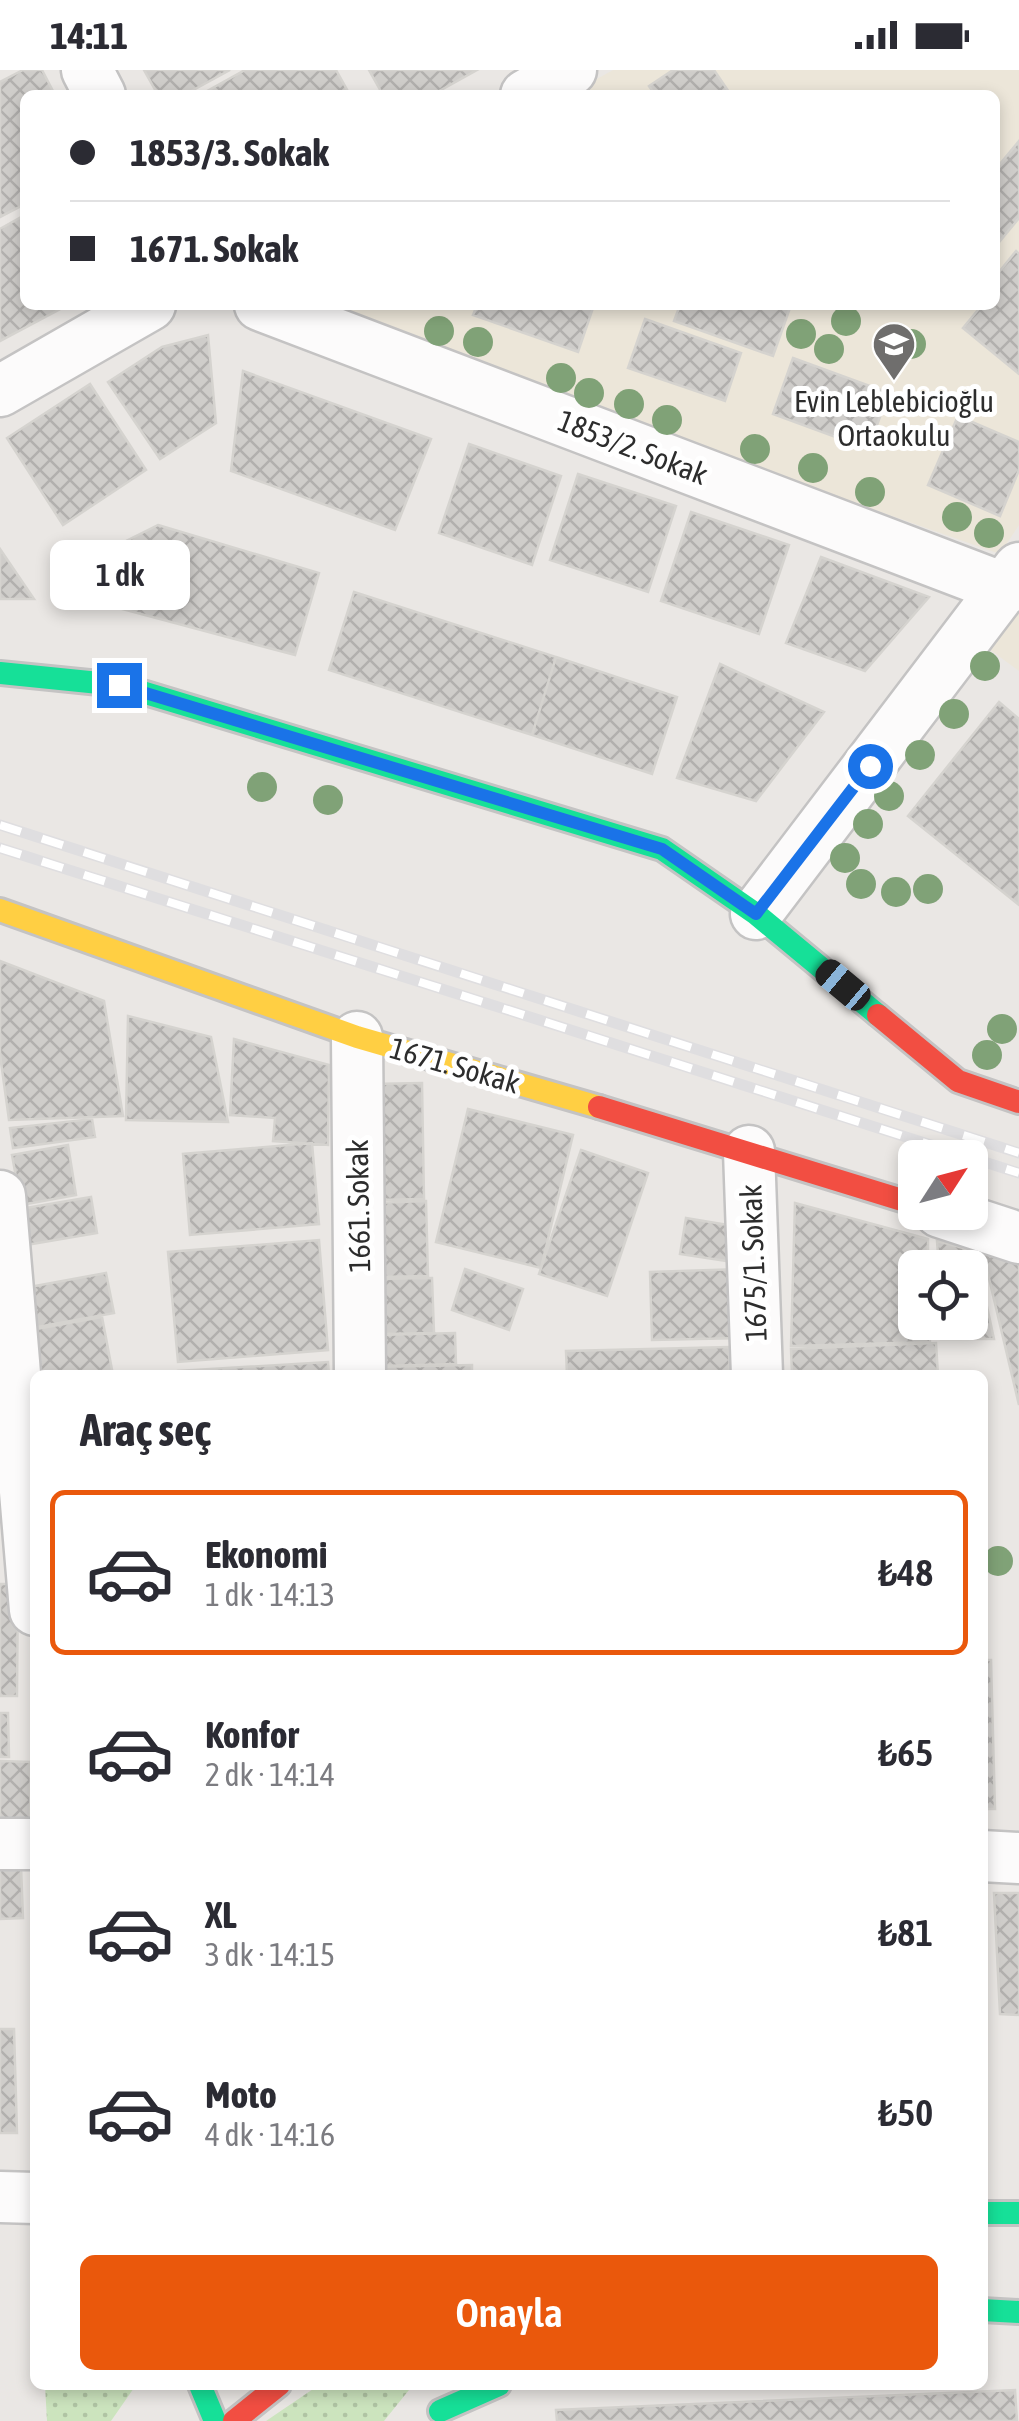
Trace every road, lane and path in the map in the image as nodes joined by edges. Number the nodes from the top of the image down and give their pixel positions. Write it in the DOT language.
graph roads {
  1 [pos="571,70"];
  2 [pos="535,90"];
  3 [pos="141,310"];
  4 [pos="274,310"];
  5 [pos="0,391"];
  6 [pos="1013,578"];
  7 [pos="0,672"];
  8 [pos="0,910"];
  9 [pos="756,914"];
  10 [pos="356,1037"];
  11 [pos="1019,1102"];
  12 [pos="750,1151"];
  13 [pos="0,1196"];
  14 [pos="898,1199"];
  15 [pos="988,1228"];
  16 [pos="1019,1238"];
  17 [pos="8,1361"];
  18 [pos="360,1370"];
  19 [pos="757,1370"];
  20 [pos="30,1564"];
  21 [pos="0,1844"];
  22 [pos="30,1844"];
  23 [pos="988,1856"];
  24 [pos="1019,1858"];
  25 [pos="0,2198"];
  26 [pos="30,2198"];
  27 [pos="988,2213"];
  28 [pos="1019,2213"];
  29 [pos="988,2310"];
  30 [pos="1019,2312"];
  31 [pos="202,2390"];
  32 [pos="272,2390"];
  33 [pos="445,2390"];
  34 [pos="489,2390"];
  35 [pos="436,2416"];
  36 [pos="215,2421"];
  37 [pos="234,2421"];
  1 -- 2 [label="street"];
  3 -- 5 [label="street"];
  4 -- 6 [label="street, 1853/2. Sokak"];
  6 -- 9 [label="street"];
  7 -- 9 [label="street"];
  8 -- 10 [label="street, 1671. Sokak"];
  9 -- 11 [label="street"];
  10 -- 12 [label="street, 1671. Sokak"];
  10 -- 18 [label="street, 1661. Sokak"];
  12 -- 14 [label="street, 1671. Sokak"];
  12 -- 19 [label="street, 1675/1. Sokak"];
  13 -- 17 [label="street"];
  15 -- 16 [label="street"];
  17 -- 20 [label="street"];
  21 -- 22 [label="street"];
  23 -- 24 [label="street"];
  25 -- 26 [label="street"];
  27 -- 28 [label="street"];
  29 -- 30 [label="street"];
  31 -- 36 [label="street"];
  32 -- 37 [label="street"];
  33 -- 35 [label="street"];
  34 -- 35 [label="street"];
}
